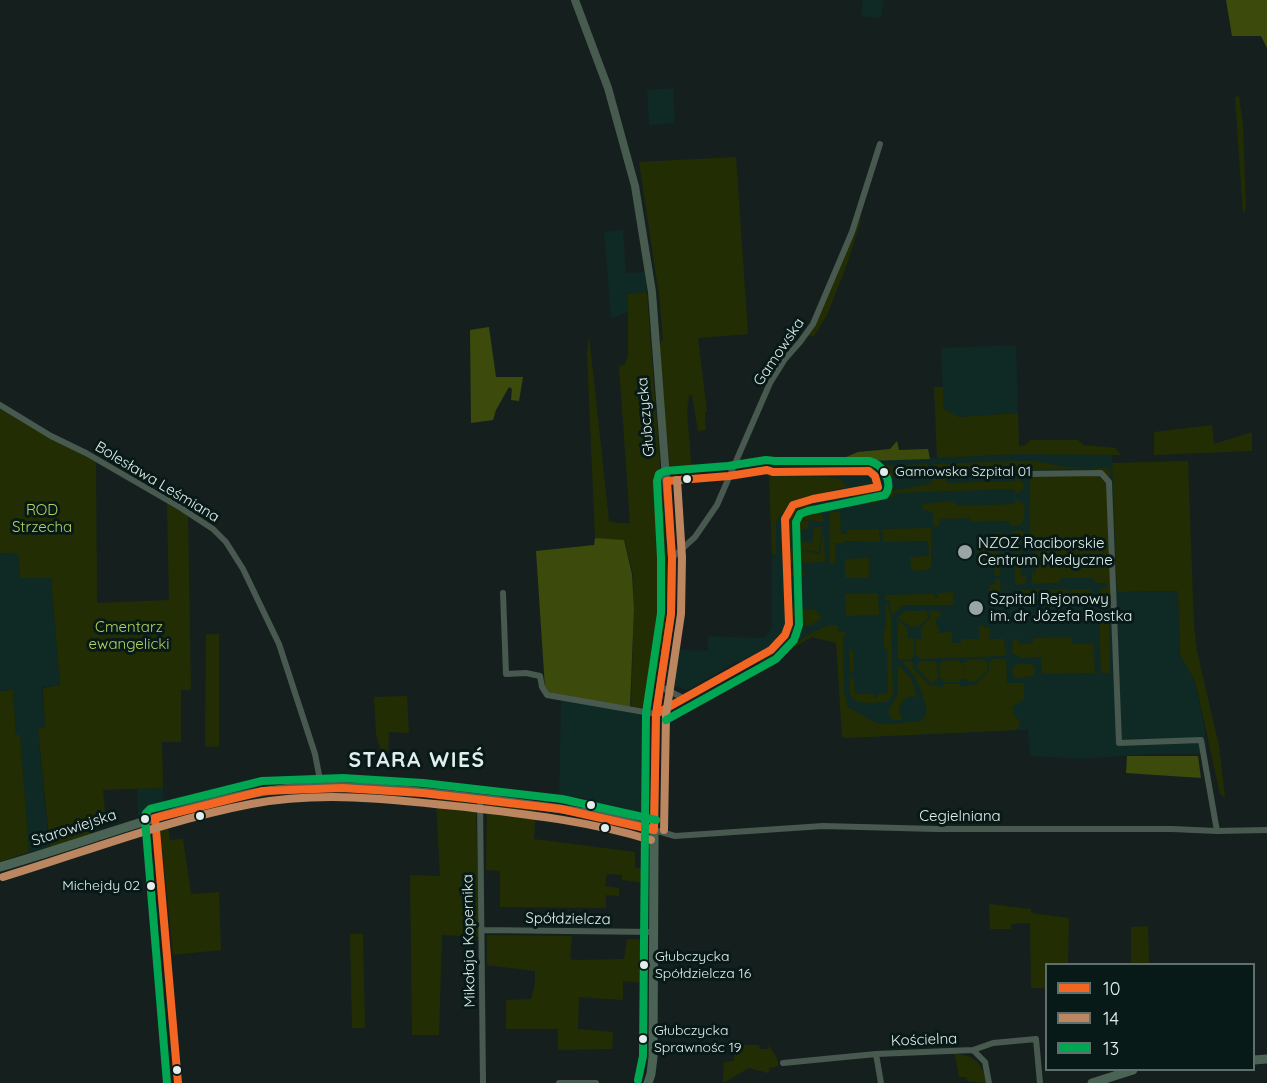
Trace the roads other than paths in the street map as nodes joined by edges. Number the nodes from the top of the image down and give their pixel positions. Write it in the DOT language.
graph roads {
  1 [pos="575,0"];
  2 [pos="880,144"];
  3 [pos="0,405"];
  4 [pos="1024,474"];
  5 [pos="672,558"];
  6 [pos="502,593"];
  7 [pos="659,686"];
  8 [pos="656,714"];
  9 [pos="321,785"];
  10 [pos="480,799"];
  11 [pos="155,818"];
  12 [pos="654,830"];
  13 [pos="1267,830"];
  14 [pos="1217,831"];
  15 [pos="0,867"];
  16 [pos="482,930"];
  17 [pos="654,932"];
  18 [pos="973,1050"];
  19 [pos="876,1054"];
  20 [pos="653,1057"];
  21 [pos="783,1063"];
  22 [pos="1130,1071"];
  23 [pos="178,1083"];
  24 [pos="483,1083"];
  25 [pos="558,1083"];
  26 [pos="596,1083"];
  27 [pos="648,1083"];
  28 [pos="658,1083"];
  29 [pos="881,1083"];
  30 [pos="989,1083"];
  31 [pos="1040,1083"];
  32 [pos="1092,1083"];
  1 -- 5 [label="main road, Głubczycka"];
  2 -- 5 [label="street, Gamowska"];
  3 -- 9 [label="street, Bolesława Leśmiana"];
  4 -- 14 [label="street"];
  5 -- 7 [label="main road, Głubczycka"];
  6 -- 8 [label="street"];
  7 -- 8 [label="main road, Głubczycka"];
  7 -- 8 [label="street"];
  8 -- 12 [label="main road, Głubczycka"];
  10 -- 11 [label="main road, Starowiejska"];
  10 -- 12 [label="main road, Starowiejska"];
  10 -- 16 [label="street, Mikołaja Kopernika"];
  11 -- 15 [label="main road, Starowiejska"];
  11 -- 23 [label="street"];
  12 -- 14 [label="street, Cegielniana"];
  12 -- 17 [label="main road, Głubczycka"];
  13 -- 14 [label="street, Cegielniana"];
  16 -- 17 [label="street, Spółdzielcza"];
  16 -- 24 [label="street, Mikołaja Kopernika"];
  17 -- 20 [label="main road, Głubczycka"];
  18 -- 19 [label="street, Kościelna"];
  18 -- 30 [label="street, Kościelna"];
  18 -- 31 [label="street, Kościelna"];
  19 -- 21 [label="street, Kościelna"];
  19 -- 29 [label="street, Kościelna"];
  20 -- 27 [label="main road, Głubczycka"];
  20 -- 28 [label="main road, Głubczycka"];
  22 -- 32 [label="main road"];
  25 -- 26 [label="street"];
}
